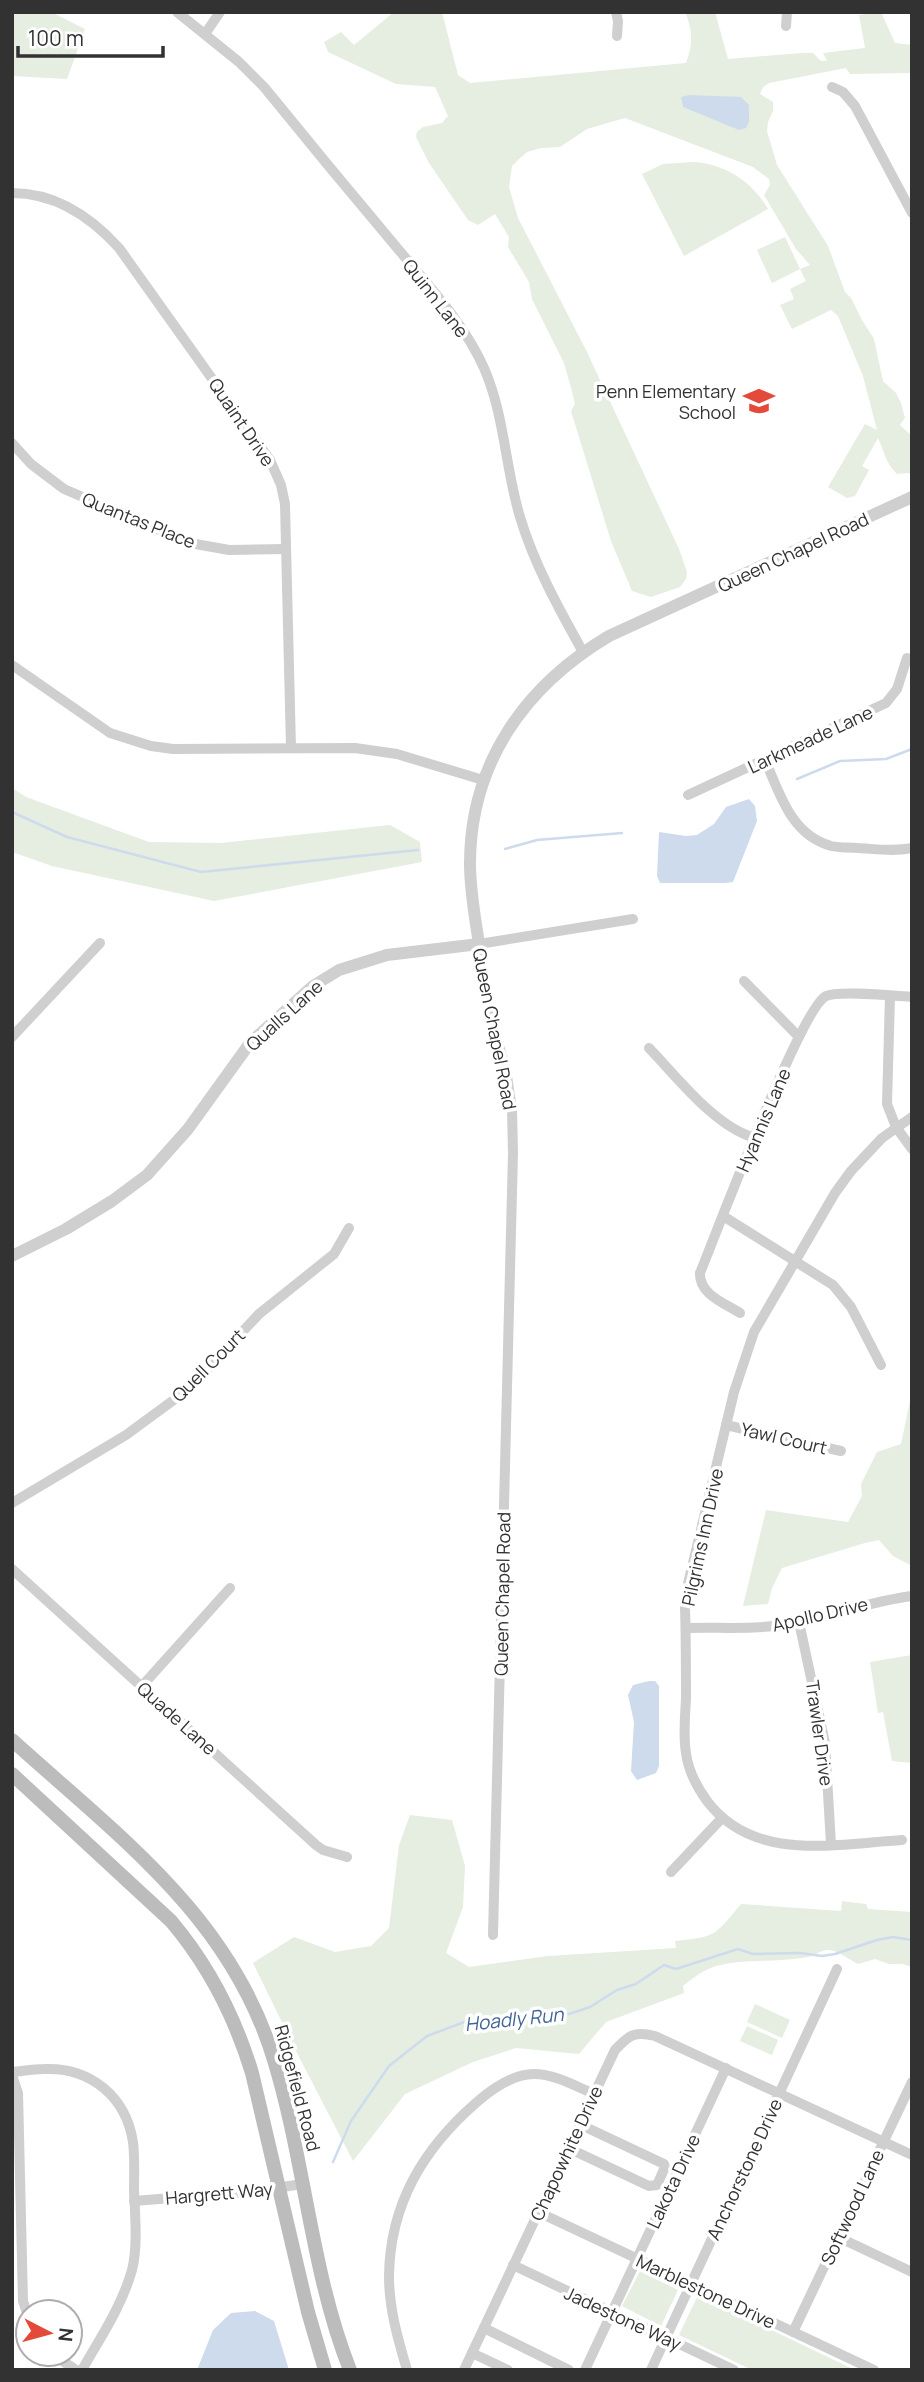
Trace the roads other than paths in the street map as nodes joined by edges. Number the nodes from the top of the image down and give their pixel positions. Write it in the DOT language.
graph roads {
  1 [pos="177,12"];
  2 [pos="220,12"];
  3 [pos="616,12"];
  4 [pos="787,12"];
  5 [pos="786,26"];
  6 [pos="205,34"];
  7 [pos="617,36"];
  8 [pos="832,87"];
  9 [pos="12,193"];
  10 [pos="912,213"];
  11 [pos="12,443"];
  12 [pos="912,497"];
  13 [pos="286,549"];
  14 [pos="583,652"];
  15 [pos="907,658"];
  16 [pos="12,665"];
  17 [pos="291,748"];
  18 [pos="765,760"];
  19 [pos="483,780"];
  20 [pos="688,795"];
  21 [pos="912,848"];
  22 [pos="633,919"];
  23 [pos="100,943"];
  24 [pos="479,944"];
  25 [pos="744,981"];
  26 [pos="890,996"];
  27 [pos="912,997"];
  28 [pos="15,1029"];
  29 [pos="799,1037"];
  30 [pos="649,1048"];
  31 [pos="912,1117"];
  32 [pos="896,1127"];
  33 [pos="755,1138"];
  34 [pos="912,1149"];
  35 [pos="723,1216"];
  36 [pos="349,1228"];
  37 [pos="12,1256"];
  38 [pos="795,1261"];
  39 [pos="740,1313"];
  40 [pos="881,1365"];
  41 [pos="726,1425"];
  42 [pos="841,1451"];
  43 [pos="12,1503"];
  44 [pos="12,1569"];
  45 [pos="230,1588"];
  46 [pos="912,1597"];
  47 [pos="799,1622"];
  48 [pos="686,1628"];
  49 [pos="142,1686"];
  50 [pos="12,1740"];
  51 [pos="12,1773"];
  52 [pos="722,1818"];
  53 [pos="902,1840"];
  54 [pos="831,1844"];
  55 [pos="346,1857"];
  56 [pos="671,1872"];
  57 [pos="494,1935"];
  58 [pos="837,1969"];
  59 [pos="726,2068"];
  60 [pos="12,2074"];
  61 [pos="912,2082"];
  62 [pos="779,2093"];
  63 [pos="594,2094"];
  64 [pos="579,2124"];
  65 [pos="883,2142"];
  66 [pos="568,2148"];
  67 [pos="912,2155"];
  68 [pos="303,2184"];
  69 [pos="279,2188"];
  70 [pos="134,2200"];
  71 [pos="538,2212"];
  72 [pos="17,2230"];
  73 [pos="838,2237"];
  74 [pos="637,2259"];
  75 [pos="513,2266"];
  76 [pos="912,2272"];
  77 [pos="691,2284"];
  78 [pos="23,2298"];
  79 [pos="612,2313"];
  80 [pos="484,2328"];
  81 [pos="793,2332"];
  82 [pos="666,2338"];
  83 [pos="472,2353"];
  84 [pos="82,2370"];
  85 [pos="325,2370"];
  86 [pos="350,2370"];
  87 [pos="407,2370"];
  88 [pos="464,2370"];
  89 [pos="508,2370"];
  90 [pos="569,2370"];
  91 [pos="585,2370"];
  92 [pos="651,2370"];
  93 [pos="734,2370"];
  94 [pos="874,2370"];
  1 -- 6 [label="street, Quinn Lane"];
  2 -- 6 [label="street"];
  3 -- 7 [label="street"];
  4 -- 5 [label="street"];
  6 -- 14 [label="street, Quinn Lane"];
  8 -- 10 [label="street"];
  9 -- 13 [label="street, Quaint Drive"];
  11 -- 13 [label="street, Quantas Place"];
  12 -- 14 [label="street, Queen Chapel Road"];
  13 -- 17 [label="street, Quaint Drive"];
  14 -- 19 [label="street, Queen Chapel Road"];
  15 -- 18 [label="street, Larkmeade Lane"];
  16 -- 17 [label="street"];
  17 -- 19 [label="street"];
  18 -- 20 [label="street, Larkmeade Lane"];
  18 -- 21 [label="street"];
  19 -- 24 [label="street, Queen Chapel Road"];
  22 -- 24 [label="street, Qualls Lane"];
  23 -- 28 [label="street"];
  24 -- 37 [label="street, Qualls Lane"];
  24 -- 57 [label="street, Queen Chapel Road"];
  25 -- 29 [label="street"];
  26 -- 27 [label="street, Hyannis Lane"];
  26 -- 29 [label="street, Hyannis Lane"];
  26 -- 32 [label="street"];
  29 -- 33 [label="street, Hyannis Lane"];
  30 -- 33 [label="street"];
  31 -- 32 [label="street, Pilgrims Inn Drive"];
  32 -- 34 [label="street"];
  32 -- 38 [label="street, Pilgrims Inn Drive"];
  33 -- 35 [label="street, Hyannis Lane"];
  35 -- 38 [label="street"];
  35 -- 39 [label="street, Hyannis Lane"];
  36 -- 43 [label="street, Quell Court"];
  38 -- 40 [label="street"];
  38 -- 41 [label="street, Pilgrims Inn Drive"];
  41 -- 42 [label="street, Yawl Court"];
  41 -- 48 [label="street, Pilgrims Inn Drive"];
  44 -- 49 [label="street, Quade Lane"];
  45 -- 49 [label="street"];
  46 -- 47 [label="street, Apollo Drive"];
  47 -- 48 [label="street, Apollo Drive"];
  47 -- 54 [label="street, Trawler Drive"];
  48 -- 52 [label="street, Pilgrims Inn Drive"];
  49 -- 55 [label="street, Quade Lane"];
  50 -- 68 [label="main road, Ridgefield Road"];
  51 -- 69 [label="main road"];
  52 -- 54 [label="street, Pilgrims Inn Drive"];
  52 -- 56 [label="street"];
  53 -- 54 [label="street, Pilgrims Inn Drive"];
  58 -- 62 [label="street, Anchorstone Drive"];
  59 -- 62 [label="street"];
  59 -- 63 [label="street, Chapowhite Drive"];
  59 -- 74 [label="street, Lakota Drive"];
  60 -- 70 [label="street"];
  60 -- 72 [label="street"];
  61 -- 65 [label="street, Softwood Lane"];
  62 -- 65 [label="street"];
  62 -- 77 [label="street, Anchorstone Drive"];
  63 -- 64 [label="street, Chapowhite Drive"];
  63 -- 87 [label="street"];
  64 -- 66 [label="street, Chapowhite Drive"];
  64 -- 66 [label="street"];
  65 -- 67 [label="street"];
  65 -- 73 [label="street, Softwood Lane"];
  66 -- 71 [label="street, Chapowhite Drive"];
  68 -- 69 [label="street, Hargrett Way"];
  68 -- 86 [label="main road, Ridgefield Road"];
  69 -- 70 [label="street, Hargrett Way"];
  69 -- 85 [label="main road"];
  70 -- 84 [label="street"];
  71 -- 74 [label="street, Marblestone Drive"];
  71 -- 75 [label="street, Chapowhite Drive"];
  72 -- 78 [label="street"];
  73 -- 76 [label="street"];
  73 -- 81 [label="street, Softwood Lane"];
  74 -- 77 [label="street, Marblestone Drive"];
  74 -- 79 [label="street, Lakota Drive"];
  75 -- 79 [label="street, Jadestone Way"];
  75 -- 80 [label="street, Chapowhite Drive"];
  77 -- 81 [label="street, Marblestone Drive"];
  77 -- 82 [label="street, Anchorstone Drive"];
  79 -- 82 [label="street, Jadestone Way"];
  79 -- 91 [label="street, Lakota Drive"];
  80 -- 83 [label="street, Chapowhite Drive"];
  80 -- 90 [label="street"];
  81 -- 94 [label="street, Marblestone Drive"];
  82 -- 92 [label="street, Anchorstone Drive"];
  82 -- 93 [label="street, Jadestone Way"];
  83 -- 88 [label="street, Chapowhite Drive"];
  83 -- 89 [label="street"];
}
